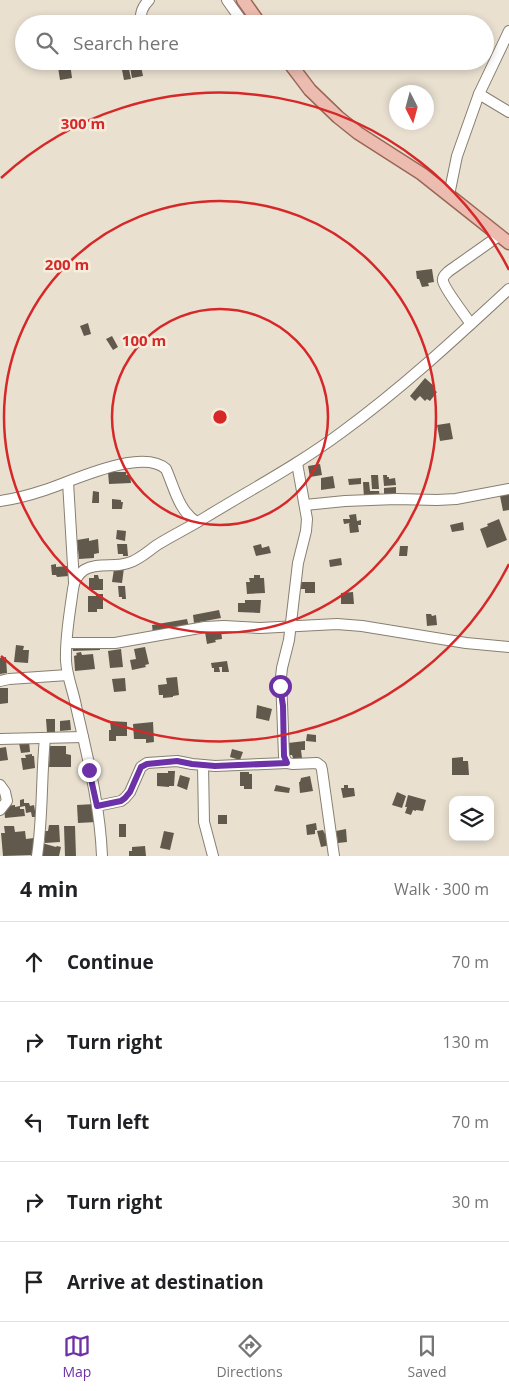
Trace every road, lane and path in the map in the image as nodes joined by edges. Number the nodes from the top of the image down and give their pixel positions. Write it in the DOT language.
graph roads {
  1 [pos="148,0"];
  2 [pos="227,0"];
  3 [pos="243,0"];
  4 [pos="141,15"];
  5 [pos="238,15"];
  6 [pos="254,15"];
  7 [pos="509,30"];
  8 [pos="506,45"];
  9 [pos="494,67"];
  10 [pos="295,70"];
  11 [pos="492,70"];
  12 [pos="479,94"];
  13 [pos="509,112"];
  14 [pos="449,195"];
  15 [pos="504,239"];
  16 [pos="509,289"];
  17 [pos="471,324"];
  18 [pos="297,463"];
  19 [pos="68,482"];
  20 [pos="509,489"];
  21 [pos="0,501"];
  22 [pos="305,504"];
  23 [pos="197,522"];
  24 [pos="74,582"];
  25 [pos="291,626"];
  26 [pos="67,643"];
  27 [pos="509,647"];
  28 [pos="68,675"];
  29 [pos="0,682"];
  30 [pos="45,738"];
  31 [pos="83,738"];
  32 [pos="0,739"];
  33 [pos="287,763"];
  34 [pos="203,765"];
  35 [pos="0,785"];
  36 [pos="97,806"];
  37 [pos="0,810"];
  38 [pos="37,856"];
  39 [pos="102,856"];
  40 [pos="213,856"];
  41 [pos="334,856"];
  1 -- 4 [label="street"];
  2 -- 5 [label="street"];
  3 -- 6 [label="main road"];
  7 -- 8 [label="street"];
  8 -- 9 [label="street"];
  10 -- 14 [label="main road"];
  11 -- 12 [label="street"];
  12 -- 13 [label="street"];
  12 -- 14 [label="street"];
  14 -- 15 [label="main road"];
  15 -- 17 [label="street"];
  16 -- 17 [label="street"];
  17 -- 18 [label="street"];
  18 -- 22 [label="street"];
  18 -- 23 [label="street"];
  19 -- 21 [label="street"];
  19 -- 23 [label="street"];
  19 -- 24 [label="street"];
  20 -- 22 [label="street"];
  22 -- 25 [label="street"];
  23 -- 24 [label="street"];
  24 -- 26 [label="street"];
  25 -- 26 [label="street"];
  25 -- 27 [label="street"];
  25 -- 33 [label="street"];
  26 -- 28 [label="street"];
  28 -- 29 [label="street"];
  28 -- 31 [label="street"];
  30 -- 31 [label="street"];
  30 -- 32 [label="street"];
  30 -- 38 [label="street"];
  31 -- 36 [label="street"];
  33 -- 34 [label="street"];
  33 -- 41 [label="street"];
  34 -- 36 [label="street"];
  34 -- 40 [label="street"];
  35 -- 37 [label="street"];
  36 -- 39 [label="street"];
}
